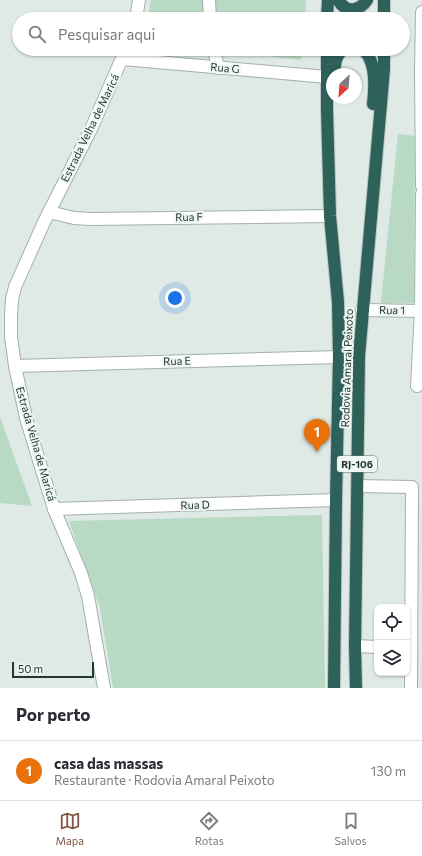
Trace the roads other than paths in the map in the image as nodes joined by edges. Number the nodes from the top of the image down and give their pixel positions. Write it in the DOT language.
graph roads {
  1 [pos="139,0"];
  2 [pos="209,0"];
  3 [pos="328,0"];
  4 [pos="338,0"];
  5 [pos="367,0"];
  6 [pos="384,0"];
  7 [pos="137,12"];
  8 [pos="210,12"];
  9 [pos="328,12"];
  10 [pos="384,12"];
  11 [pos="422,12"];
  12 [pos="123,56"];
  13 [pos="137,56"];
  14 [pos="215,56"];
  15 [pos="328,56"];
  16 [pos="337,56"];
  17 [pos="368,56"];
  18 [pos="384,56"];
  19 [pos="218,68"];
  20 [pos="329,68"];
  21 [pos="332,68"];
  22 [pos="421,71"];
  23 [pos="326,76"];
  24 [pos="327,104"];
  25 [pos="334,104"];
  26 [pos="422,186"];
  27 [pos="422,194"];
  28 [pos="49,212"];
  29 [pos="330,216"];
  30 [pos="368,240"];
  31 [pos="338,302"];
  32 [pos="362,310"];
  33 [pos="421,311"];
  34 [pos="339,356"];
  35 [pos="15,366"];
  36 [pos="417,386"];
  37 [pos="357,486"];
  38 [pos="336,500"];
  39 [pos="54,509"];
  40 [pos="417,533"];
  41 [pos="409,640"];
  42 [pos="355,646"];
  43 [pos="374,647"];
  44 [pos="409,676"];
  45 [pos="104,688"];
  46 [pos="334,688"];
  47 [pos="356,688"];
  48 [pos="410,688"];
  1 -- 7 [label="street"];
  2 -- 8 [label="street"];
  3 -- 9 [label="highway"];
  4 -- 5 [label="highway"];
  6 -- 10 [label="highway"];
  11 -- 22 [label="street"];
  12 -- 28 [label="street, Estrada Velha de Maricá"];
  13 -- 19 [label="street, Rua G"];
  14 -- 19 [label="street"];
  15 -- 20 [label="highway, Rodovia Amaral Peixoto / RJ-106"];
  16 -- 21 [label="highway"];
  17 -- 30 [label="highway"];
  18 -- 30 [label="highway, Rodovia Amaral Peixoto / RJ-106"];
  19 -- 23 [label="street, Rua G"];
  22 -- 26 [label="street"];
  24 -- 29 [label="highway, Rodovia Amaral Peixoto / RJ-106"];
  25 -- 31 [label="highway"];
  27 -- 33 [label="street"];
  28 -- 29 [label="street, Rua F"];
  28 -- 35 [label="street, Estrada Velha de Maricá"];
  29 -- 31 [label="highway, Rodovia Amaral Peixoto / RJ-106"];
  30 -- 32 [label="highway, Rodovia Amaral Peixoto / RJ-106"];
  31 -- 34 [label="highway, Rodovia Amaral Peixoto / RJ-106"];
  32 -- 33 [label="street, Rua 1"];
  32 -- 37 [label="highway, Rodovia Amaral Peixoto / RJ-106"];
  33 -- 36 [label="street"];
  34 -- 35 [label="street, Rua E"];
  34 -- 38 [label="highway, Rodovia Amaral Peixoto / RJ-106"];
  35 -- 39 [label="street, Estrada Velha de Maricá"];
  37 -- 40 [label="street"];
  37 -- 42 [label="highway, Rodovia Amaral Peixoto / RJ-106"];
  38 -- 39 [label="street, Rua D"];
  38 -- 46 [label="highway, Rodovia Amaral Peixoto / RJ-106"];
  39 -- 45 [label="street, Estrada Velha de Maricá"];
  40 -- 41 [label="street"];
  42 -- 43 [label="street"];
  42 -- 47 [label="highway, Rodovia Amaral Peixoto / RJ-106"];
  44 -- 48 [label="street"];
}
